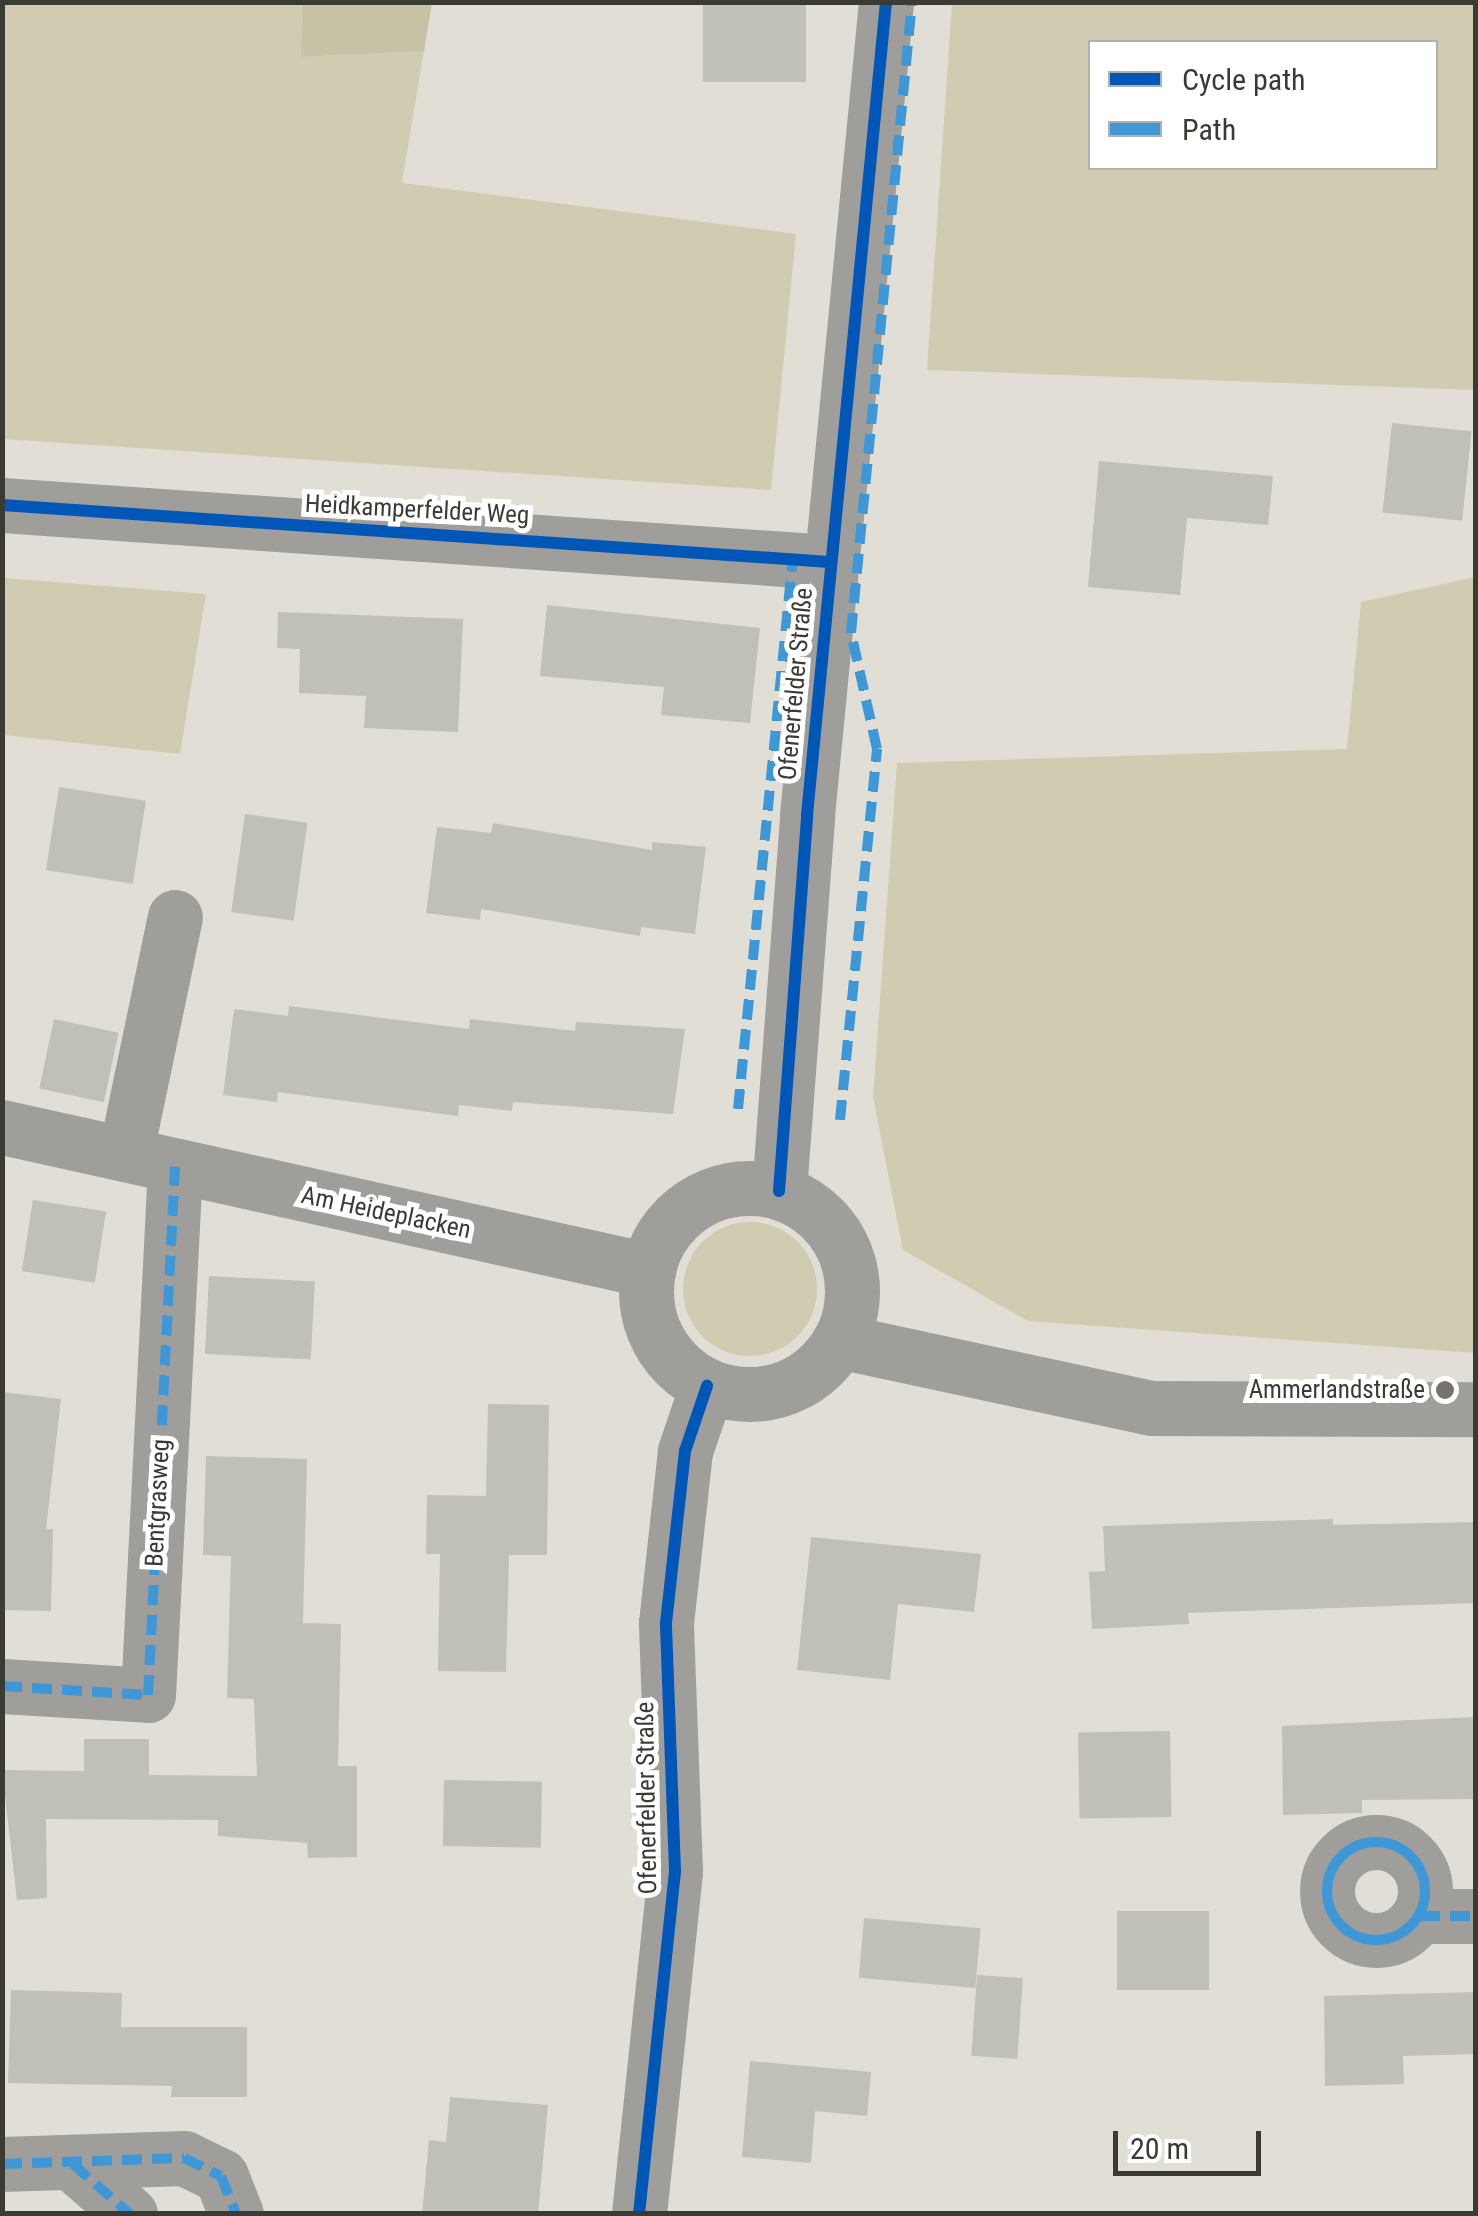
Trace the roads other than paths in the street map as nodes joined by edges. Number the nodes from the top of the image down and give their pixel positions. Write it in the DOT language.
graph roads {
  1 [pos="886,2"];
  2 [pos="2,505"];
  3 [pos="830,562"];
  4 [pos="175,917"];
  5 [pos="2,1127"];
  6 [pos="150,1159"];
  7 [pos="779,1192"];
  8 [pos="648,1270"];
  9 [pos="839,1340"];
  10 [pos="707,1386"];
  11 [pos="1476,1408"];
  12 [pos="2,1686"];
  13 [pos="1420,1916"];
  14 [pos="1476,1916"];
  15 [pos="2,2164"];
  16 [pos="73,2164"];
  17 [pos="130,2214"];
  18 [pos="236,2214"];
  19 [pos="639,2214"];
  1 -- 3 [label="street, Ofenerfelder Straße"];
  2 -- 3 [label="street, Heidkamperfelder Weg"];
  3 -- 7 [label="street, Ofenerfelder Straße"];
  4 -- 6 [label="street"];
  5 -- 6 [label="street, Am Heideplacken"];
  6 -- 8 [label="street, Am Heideplacken"];
  6 -- 12 [label="street, Bentgrasweg"];
  7 -- 8 [label="street"];
  7 -- 9 [label="street"];
  8 -- 10 [label="street"];
  9 -- 10 [label="street"];
  9 -- 11 [label="street"];
  10 -- 19 [label="street, Ofenerfelder Straße"];
  13 -- 14 [label="street"];
  15 -- 16 [label="street"];
  16 -- 17 [label="street"];
  16 -- 18 [label="street"];
}
